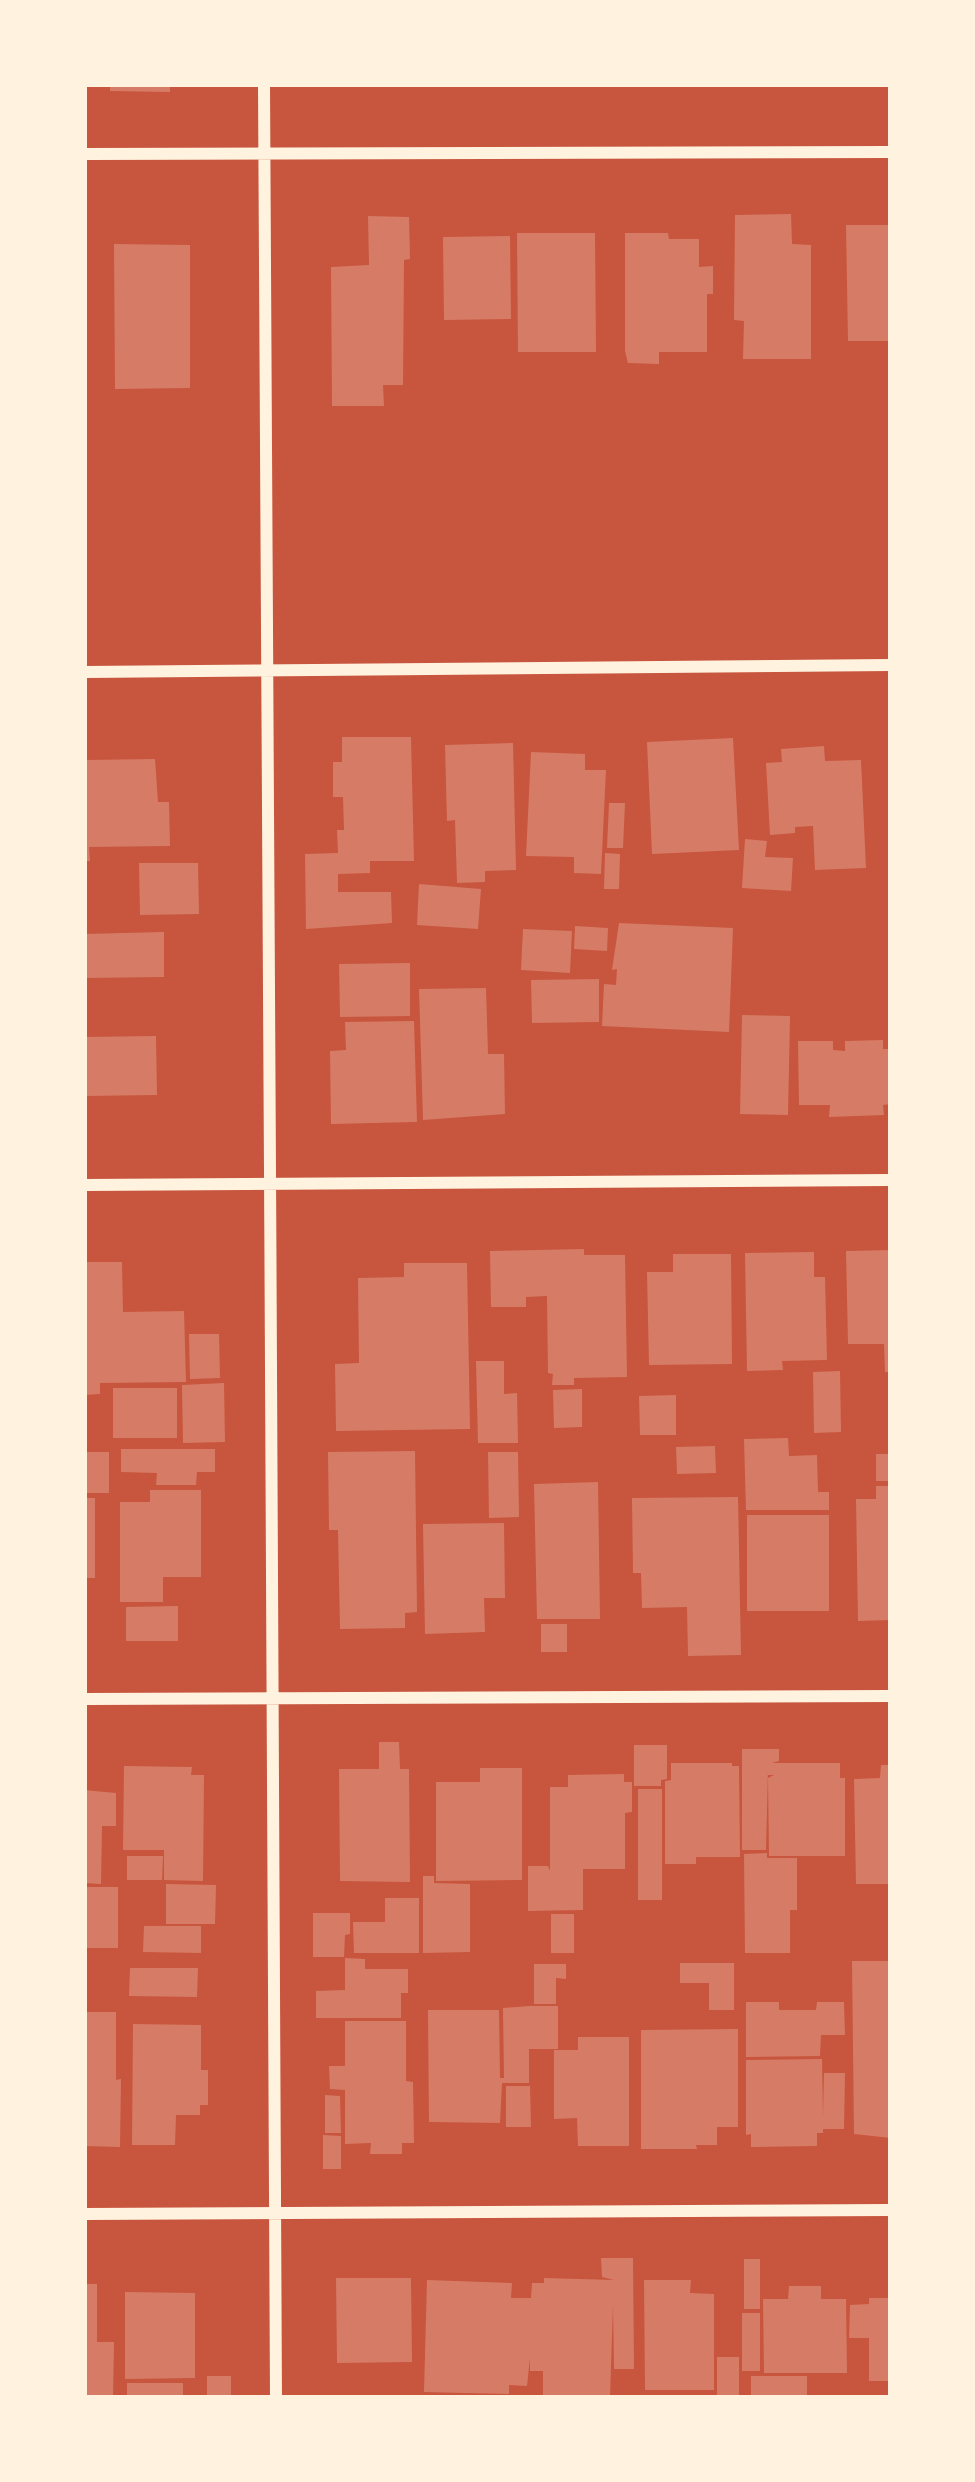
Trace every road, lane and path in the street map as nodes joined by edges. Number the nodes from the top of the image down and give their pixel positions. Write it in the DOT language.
graph roads {
  1 [pos="264,84"];
  2 [pos="891,152"];
  3 [pos="84,154"];
  4 [pos="264,154"];
  5 [pos="891,665"];
  6 [pos="84,671"];
  7 [pos="270,671"];
  8 [pos="891,1180"];
  9 [pos="268,1184"];
  10 [pos="84,1185"];
  11 [pos="891,1696"];
  12 [pos="271,1698"];
  13 [pos="84,1699"];
  14 [pos="891,2210"];
  15 [pos="275,2213"];
  16 [pos="84,2214"];
  17 [pos="276,2398"];
  1 -- 4 [label="street"];
  2 -- 4 [label="street"];
  3 -- 4 [label="street"];
  4 -- 7 [label="street"];
  5 -- 7 [label="street"];
  6 -- 7 [label="street"];
  7 -- 9 [label="street"];
  8 -- 9 [label="street"];
  9 -- 10 [label="street"];
  9 -- 12 [label="street"];
  11 -- 12 [label="street"];
  12 -- 13 [label="street"];
  12 -- 15 [label="street"];
  14 -- 15 [label="street"];
  15 -- 16 [label="street"];
  15 -- 17 [label="street"];
}
